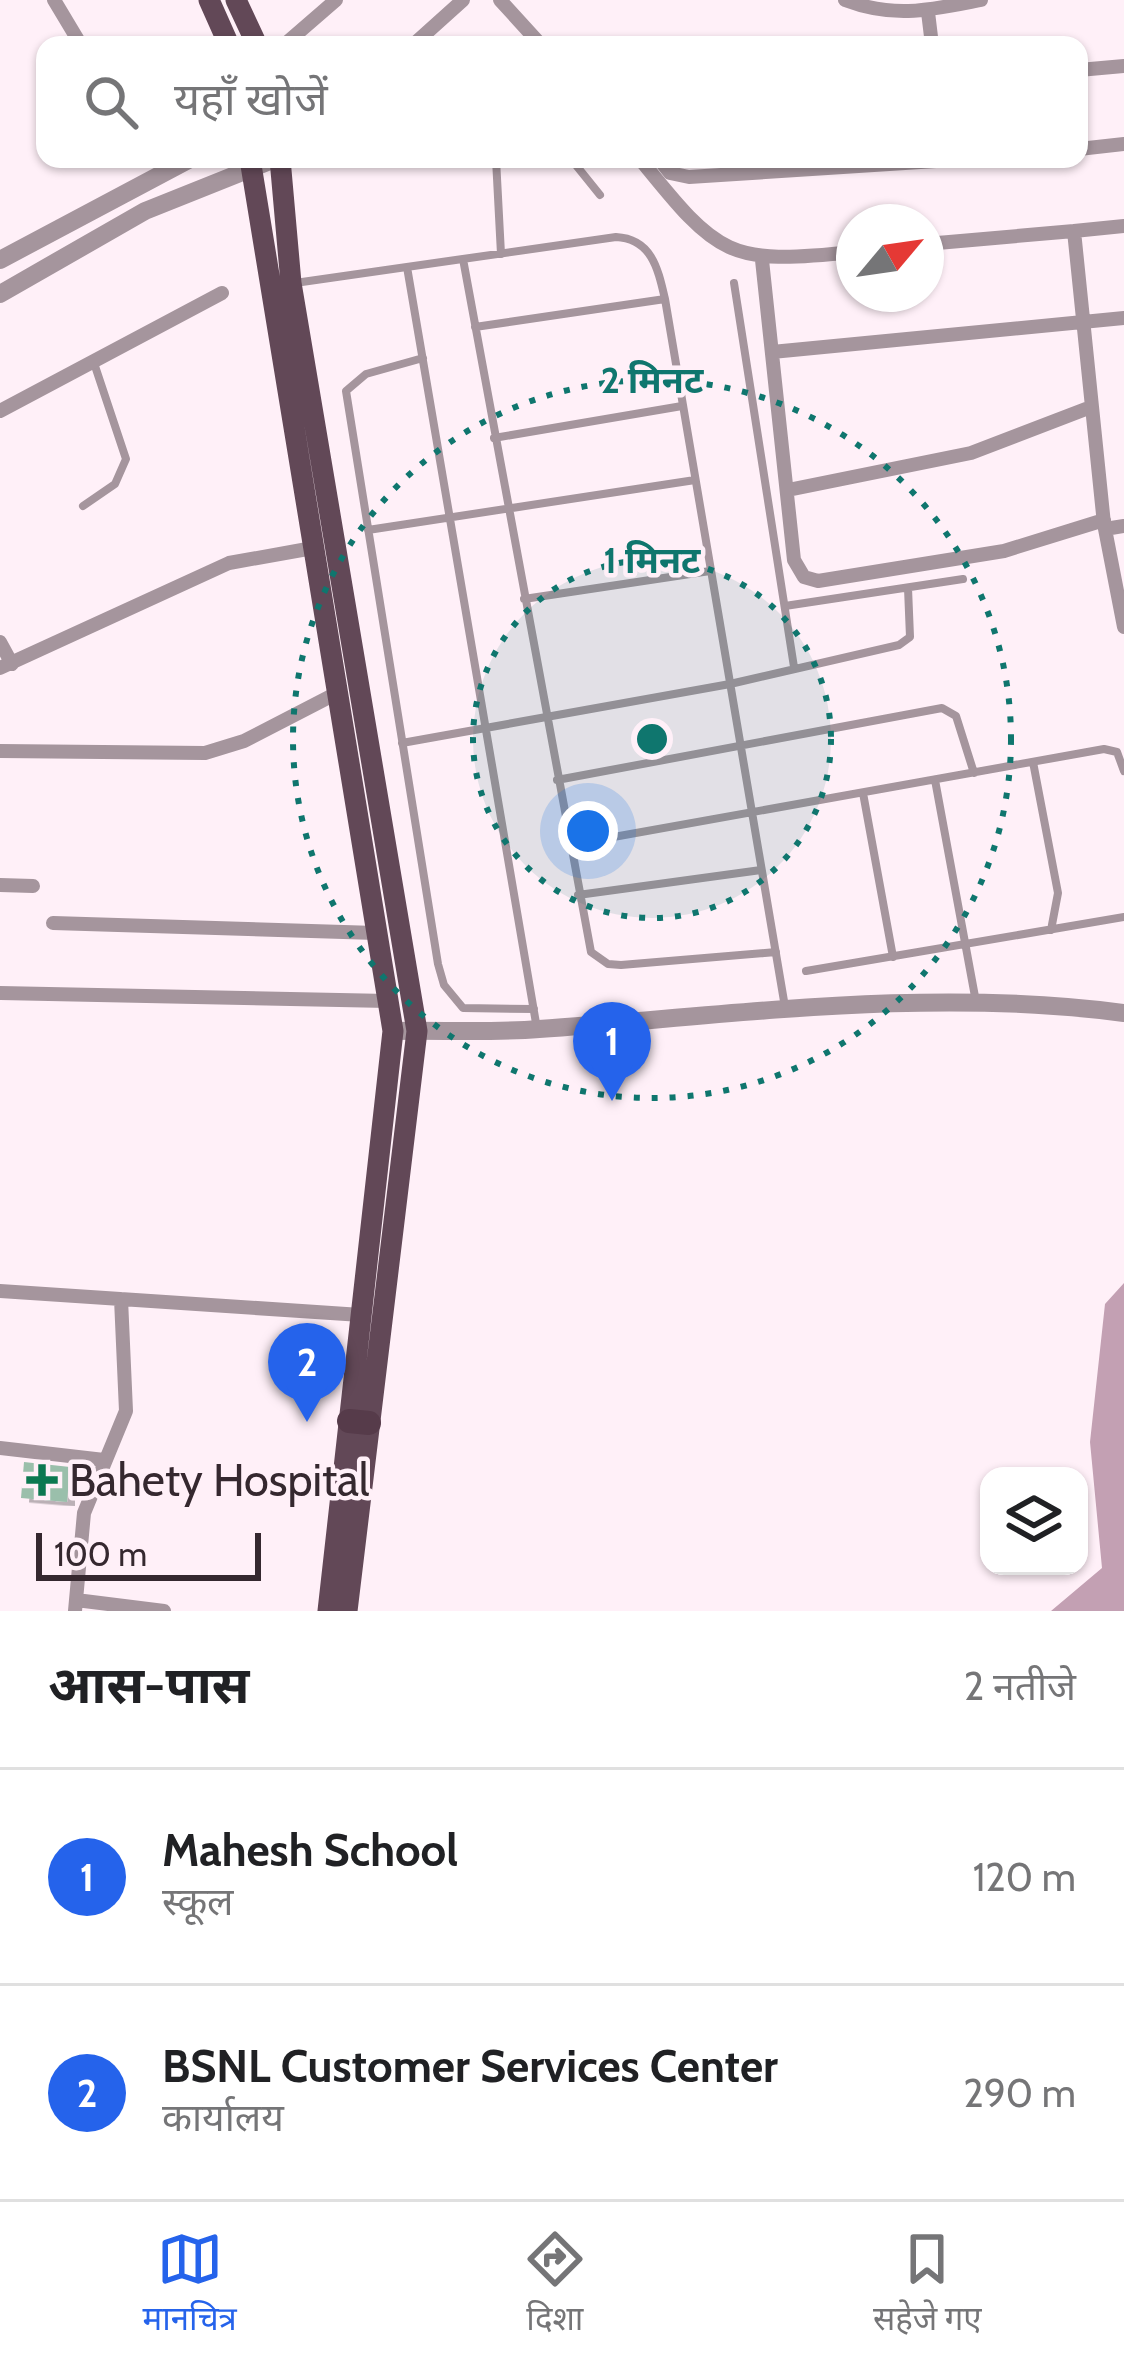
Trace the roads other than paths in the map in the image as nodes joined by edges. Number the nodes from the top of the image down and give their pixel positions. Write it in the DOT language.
graph roads {
  1 [pos="54,0"];
  2 [pos="209,0"];
  3 [pos="236,0"];
  4 [pos="336,0"];
  5 [pos="463,0"];
  6 [pos="500,0"];
  7 [pos="845,0"];
  8 [pos="981,0"];
  9 [pos="960,2"];
  10 [pos="880,6"];
  11 [pos="928,12"];
  12 [pos="76,36"];
  13 [pos="225,36"];
  14 [pos="252,36"];
  15 [pos="294,36"];
  16 [pos="423,36"];
  17 [pos="533,36"];
  18 [pos="931,36"];
  19 [pos="1124,66"];
  20 [pos="1088,69"];
  21 [pos="1124,144"];
  22 [pos="1088,148"];
  23 [pos="173,168"];
  24 [pos="242,168"];
  25 [pos="252,168"];
  26 [pos="277,168"];
  27 [pos="496,168"];
  28 [pos="578,168"];
  29 [pos="648,168"];
  30 [pos="666,168"];
  31 [pos="828,168"];
  32 [pos="600,195"];
  33 [pos="1124,226"];
  34 [pos="1074,230"];
  35 [pos="944,242"];
  36 [pos="836,253"];
  37 [pos="501,254"];
  38 [pos="0,260"];
  39 [pos="463,260"];
  40 [pos="762,260"];
  41 [pos="407,267"];
  42 [pos="734,283"];
  43 [pos="280,285"];
  44 [pos="222,293"];
  45 [pos="0,294"];
  46 [pos="664,299"];
  47 [pos="1124,318"];
  48 [pos="1082,321"];
  49 [pos="475,327"];
  50 [pos="772,352"];
  51 [pos="423,358"];
  52 [pos="94,363"];
  53 [pos="682,406"];
  54 [pos="1091,407"];
  55 [pos="0,411"];
  56 [pos="494,438"];
  57 [pos="695,480"];
  58 [pos="788,490"];
  59 [pos="83,506"];
  60 [pos="507,508"];
  61 [pos="449,515"];
  62 [pos="1104,525"];
  63 [pos="1124,526"];
  64 [pos="368,530"];
  65 [pos="313,548"];
  66 [pos="710,571"];
  67 [pos="964,579"];
  68 [pos="908,588"];
  69 [pos="524,599"];
  70 [pos="785,606"];
  71 [pos="1124,627"];
  72 [pos="0,642"];
  73 [pos="6,666"];
  74 [pos="794,667"];
  75 [pos="730,684"];
  76 [pos="337,693"];
  77 [pos="545,713"];
  78 [pos="484,728"];
  79 [pos="402,742"];
  80 [pos="741,749"];
  81 [pos="0,751"];
  82 [pos="1033,762"];
  83 [pos="1124,771"];
  84 [pos="974,773"];
  85 [pos="557,780"];
  86 [pos="935,780"];
  87 [pos="863,793"];
  88 [pos="752,814"];
  89 [pos="569,845"];
  90 [pos="762,870"];
  91 [pos="0,885"];
  92 [pos="33,886"];
  93 [pos="578,895"];
  94 [pos="1124,917"];
  95 [pos="52,923"];
  96 [pos="1051,930"];
  97 [pos="376,933"];
  98 [pos="967,944"];
  99 [pos="776,952"];
  100 [pos="893,956"];
  101 [pos="806,971"];
  102 [pos="0,992"];
  103 [pos="388,1001"];
  104 [pos="976,1002"];
  105 [pos="785,1008"];
  106 [pos="533,1009"];
  107 [pos="1124,1013"];
  108 [pos="537,1029"];
  109 [pos="393,1031"];
  110 [pos="417,1031"];
  111 [pos="0,1292"];
  112 [pos="121,1299"];
  113 [pos="361,1315"];
  114 [pos="359,1422"];
  115 [pos="0,1448"];
  116 [pos="104,1460"];
  117 [pos="75,1605"];
  118 [pos="164,1611"];
  119 [pos="328,1611"];
  120 [pos="347,1611"];
  1 -- 12 [label="street"];
  2 -- 13 [label="main road"];
  3 -- 14 [label="main road"];
  4 -- 15 [label="street"];
  5 -- 16 [label="street"];
  6 -- 17 [label="street"];
  7 -- 10 [label="street"];
  8 -- 9 [label="street"];
  9 -- 11 [label="street"];
  10 -- 11 [label="street"];
  11 -- 18 [label="street"];
  19 -- 20 [label="street"];
  21 -- 22 [label="street"];
  23 -- 38 [label="street"];
  24 -- 45 [label="street"];
  25 -- 43 [label="main road"];
  26 -- 43 [label="main road"];
  27 -- 37 [label="lane"];
  28 -- 32 [label="lane"];
  29 -- 40 [label="street"];
  30 -- 31 [label="street"];
  33 -- 34 [label="street"];
  34 -- 35 [label="street"];
  34 -- 48 [label="street"];
  36 -- 40 [label="street"];
  37 -- 39 [label="lane"];
  37 -- 46 [label="lane"];
  39 -- 41 [label="lane"];
  39 -- 49 [label="lane"];
  40 -- 50 [label="street"];
  41 -- 43 [label="lane"];
  41 -- 51 [label="lane"];
  42 -- 70 [label="lane"];
  43 -- 65 [label="main road"];
  43 -- 110 [label="main road"];
  44 -- 52 [label="street"];
  46 -- 49 [label="lane"];
  46 -- 53 [label="lane"];
  47 -- 48 [label="street"];
  48 -- 50 [label="street"];
  48 -- 54 [label="street"];
  49 -- 56 [label="lane"];
  50 -- 58 [label="street"];
  51 -- 61 [label="lane"];
  51 -- 64 [label="lane"];
  52 -- 55 [label="street"];
  52 -- 59 [label="lane"];
  53 -- 56 [label="lane"];
  53 -- 57 [label="lane"];
  54 -- 58 [label="street"];
  54 -- 62 [label="street"];
  56 -- 60 [label="lane"];
  57 -- 60 [label="lane"];
  57 -- 66 [label="lane"];
  58 -- 62 [label="street"];
  60 -- 61 [label="lane"];
  60 -- 69 [label="lane"];
  61 -- 64 [label="lane"];
  61 -- 78 [label="lane"];
  62 -- 63 [label="street"];
  62 -- 71 [label="street"];
  64 -- 79 [label="lane"];
  65 -- 73 [label="street"];
  65 -- 76 [label="main road"];
  66 -- 69 [label="lane"];
  66 -- 75 [label="lane"];
  67 -- 68 [label="lane"];
  68 -- 70 [label="lane"];
  68 -- 74 [label="lane"];
  69 -- 77 [label="lane"];
  70 -- 74 [label="lane"];
  72 -- 73 [label="street"];
  74 -- 75 [label="lane"];
  75 -- 77 [label="lane"];
  75 -- 80 [label="lane"];
  76 -- 81 [label="street"];
  76 -- 97 [label="main road"];
  77 -- 78 [label="lane"];
  77 -- 85 [label="lane"];
  78 -- 79 [label="lane"];
  78 -- 106 [label="lane"];
  79 -- 106 [label="lane"];
  80 -- 84 [label="lane"];
  80 -- 85 [label="lane"];
  80 -- 88 [label="lane"];
  82 -- 83 [label="lane"];
  82 -- 84 [label="lane"];
  82 -- 96 [label="lane"];
  84 -- 86 [label="lane"];
  85 -- 89 [label="lane"];
  86 -- 87 [label="lane"];
  86 -- 98 [label="lane"];
  87 -- 88 [label="lane"];
  87 -- 100 [label="lane"];
  88 -- 89 [label="lane"];
  88 -- 90 [label="lane"];
  89 -- 93 [label="lane"];
  90 -- 93 [label="lane"];
  90 -- 99 [label="lane"];
  91 -- 92 [label="street"];
  93 -- 99 [label="lane"];
  94 -- 96 [label="lane"];
  95 -- 97 [label="street"];
  96 -- 98 [label="lane"];
  97 -- 103 [label="main road"];
  98 -- 100 [label="lane"];
  98 -- 104 [label="lane"];
  99 -- 105 [label="lane"];
  100 -- 101 [label="lane"];
  102 -- 103 [label="street"];
  103 -- 109 [label="main road"];
  104 -- 105 [label="street"];
  104 -- 107 [label="street"];
  105 -- 108 [label="street"];
  106 -- 108 [label="lane"];
  108 -- 110 [label="street"];
  109 -- 110 [label="street"];
  109 -- 113 [label="main road"];
  110 -- 114 [label="main road"];
  111 -- 112 [label="street"];
  112 -- 113 [label="street"];
  112 -- 116 [label="street"];
  113 -- 114 [label="main road"];
  114 -- 119 [label="main road"];
  114 -- 120 [label="main road"];
  115 -- 116 [label="street"];
  116 -- 117 [label="street"];
  117 -- 118 [label="street"];
}
